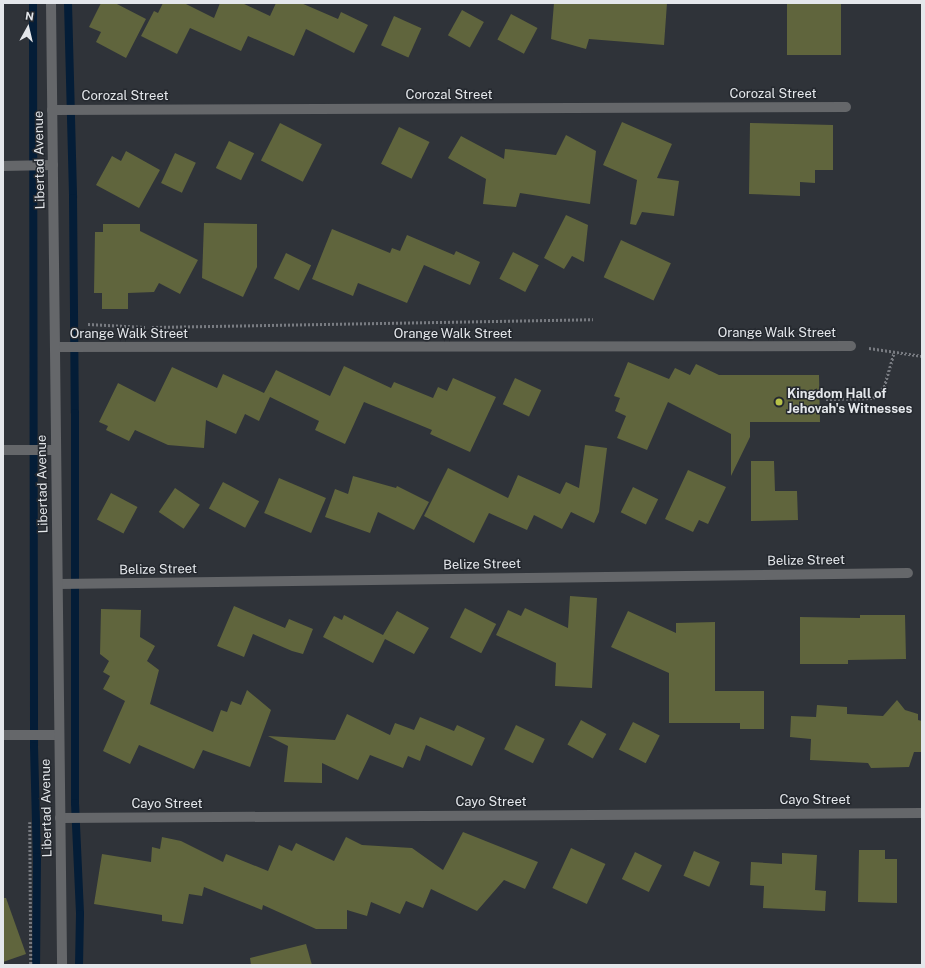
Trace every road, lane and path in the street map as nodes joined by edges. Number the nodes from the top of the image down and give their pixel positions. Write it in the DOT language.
graph roads {
  1 [pos="51,3"];
  2 [pos="846,107"];
  3 [pos="52,110"];
  4 [pos="53,165"];
  5 [pos="3,166"];
  6 [pos="593,318"];
  7 [pos="88,324"];
  8 [pos="851,346"];
  9 [pos="55,347"];
  10 [pos="894,352"];
  11 [pos="922,356"];
  12 [pos="826,399"];
  13 [pos="3,450"];
  14 [pos="56,450"];
  15 [pos="908,573"];
  16 [pos="58,584"];
  17 [pos="3,735"];
  18 [pos="59,735"];
  19 [pos="922,813"];
  20 [pos="60,818"];
  21 [pos="30,822"];
  22 [pos="31,965"];
  23 [pos="62,965"];
  1 -- 3 [label="street, Libertad Avenue"];
  2 -- 3 [label="street, Corozal Street"];
  3 -- 4 [label="street, Libertad Avenue"];
  4 -- 5 [label="street"];
  4 -- 9 [label="street, Libertad Avenue"];
  6 -- 7 [label="path"];
  8 -- 9 [label="street, Orange Walk Street"];
  8 -- 10 [label="path"];
  9 -- 14 [label="street, Libertad Avenue"];
  10 -- 11 [label="path"];
  10 -- 12 [label="path"];
  13 -- 14 [label="street"];
  14 -- 16 [label="street, Libertad Avenue"];
  15 -- 16 [label="street, Belize Street"];
  16 -- 18 [label="street, Libertad Avenue"];
  17 -- 18 [label="street"];
  18 -- 20 [label="street, Libertad Avenue"];
  19 -- 20 [label="street, Cayo Street"];
  20 -- 23 [label="street, Libertad Avenue"];
  21 -- 22 [label="path"];
}
